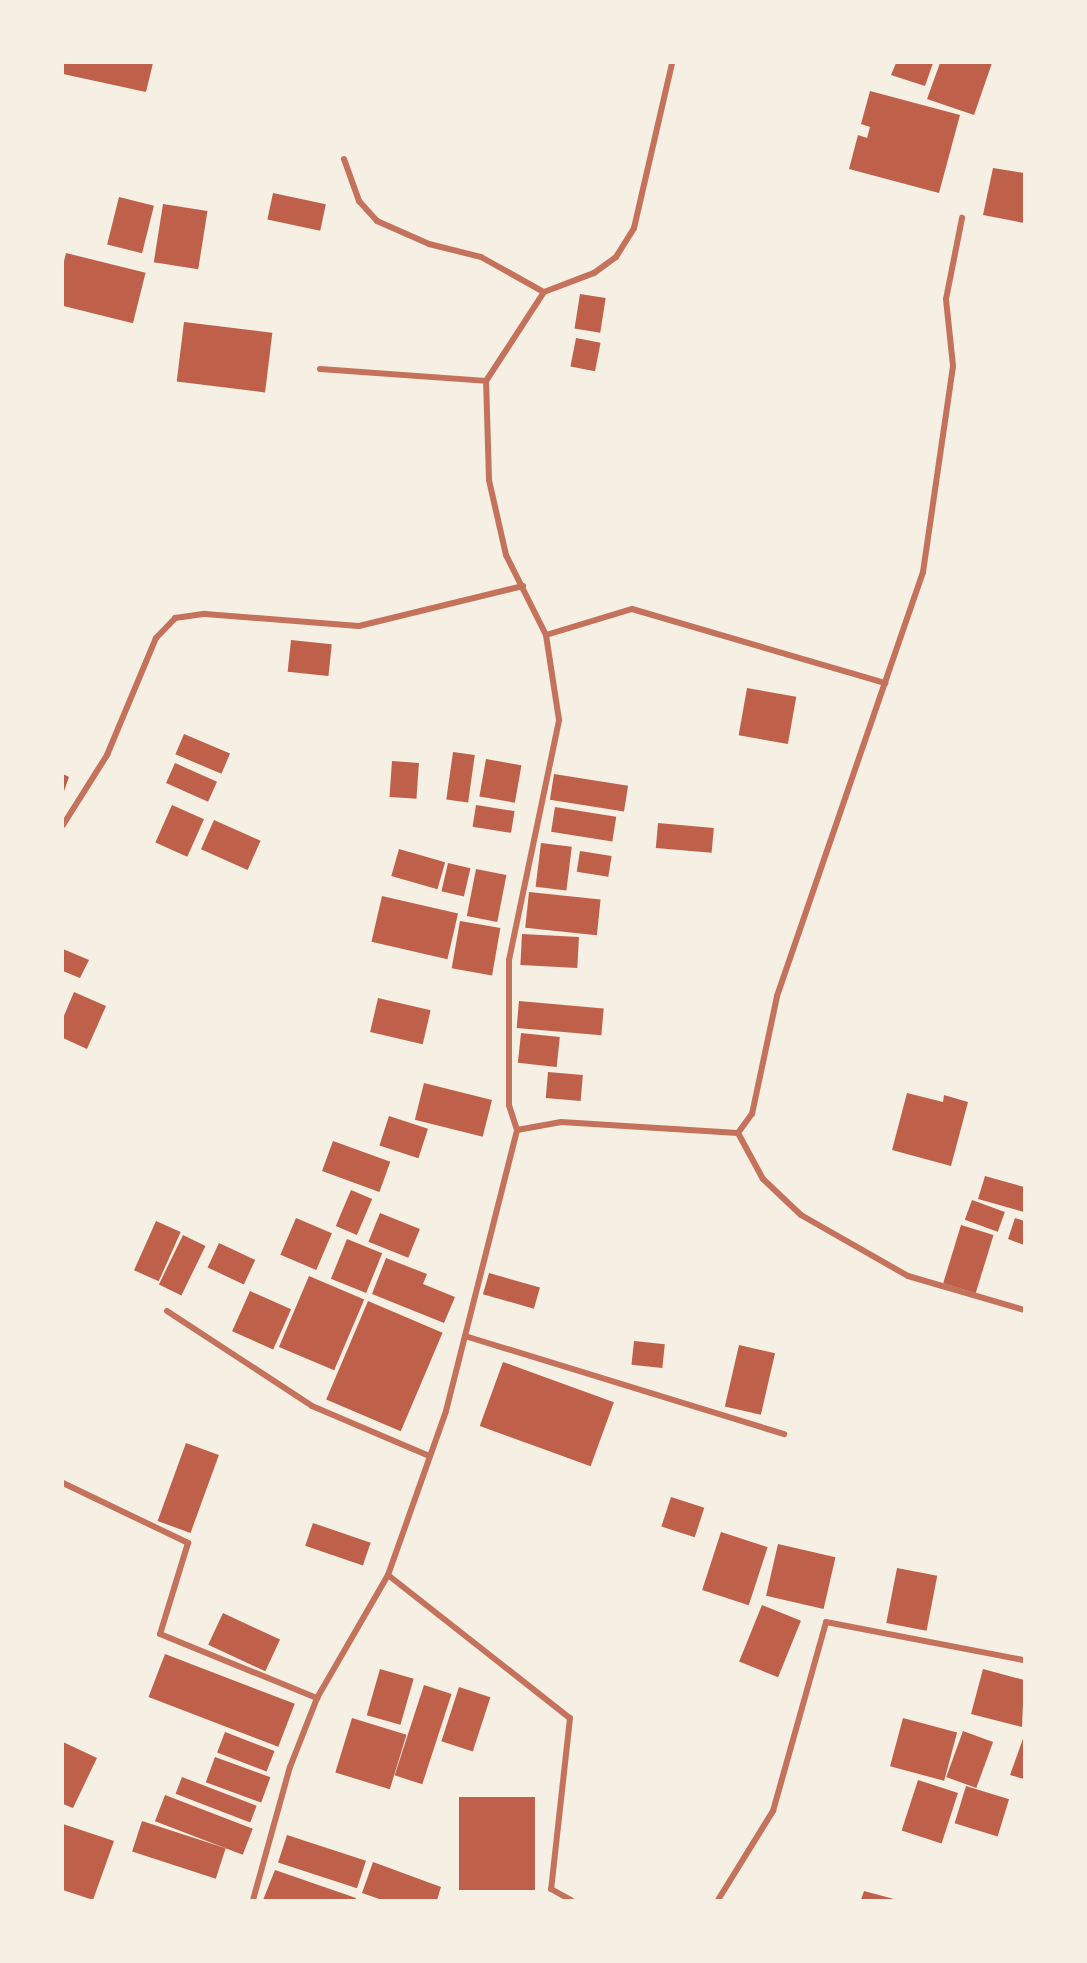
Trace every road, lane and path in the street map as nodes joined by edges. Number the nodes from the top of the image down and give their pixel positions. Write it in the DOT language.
graph roads {
  1 [pos="672,63"];
  2 [pos="344,159"];
  3 [pos="962,218"];
  4 [pos="544,292"];
  5 [pos="320,369"];
  6 [pos="486,381"];
  7 [pos="523,586"];
  8 [pos="546,635"];
  9 [pos="885,683"];
  10 [pos="63,825"];
  11 [pos="517,1130"];
  12 [pos="738,1133"];
  13 [pos="1024,1310"];
  14 [pos="167,1311"];
  15 [pos="465,1336"];
  16 [pos="783,1434"];
  17 [pos="429,1456"];
  18 [pos="63,1483"];
  19 [pos="388,1575"];
  20 [pos="1024,1660"];
  21 [pos="317,1698"];
  22 [pos="253,1900"];
  23 [pos="571,1900"];
  24 [pos="718,1900"];
  1 -- 4 [label="street"];
  2 -- 4 [label="street"];
  3 -- 9 [label="street"];
  4 -- 6 [label="street"];
  5 -- 6 [label="street"];
  6 -- 7 [label="street"];
  7 -- 8 [label="street"];
  7 -- 10 [label="street"];
  8 -- 9 [label="street"];
  8 -- 11 [label="street"];
  9 -- 12 [label="street"];
  11 -- 12 [label="street"];
  11 -- 15 [label="street"];
  12 -- 13 [label="street"];
  14 -- 17 [label="street"];
  15 -- 16 [label="street"];
  15 -- 17 [label="street"];
  17 -- 19 [label="street"];
  18 -- 21 [label="street"];
  19 -- 21 [label="street"];
  19 -- 23 [label="street"];
  20 -- 24 [label="street"];
  21 -- 22 [label="street"];
}
